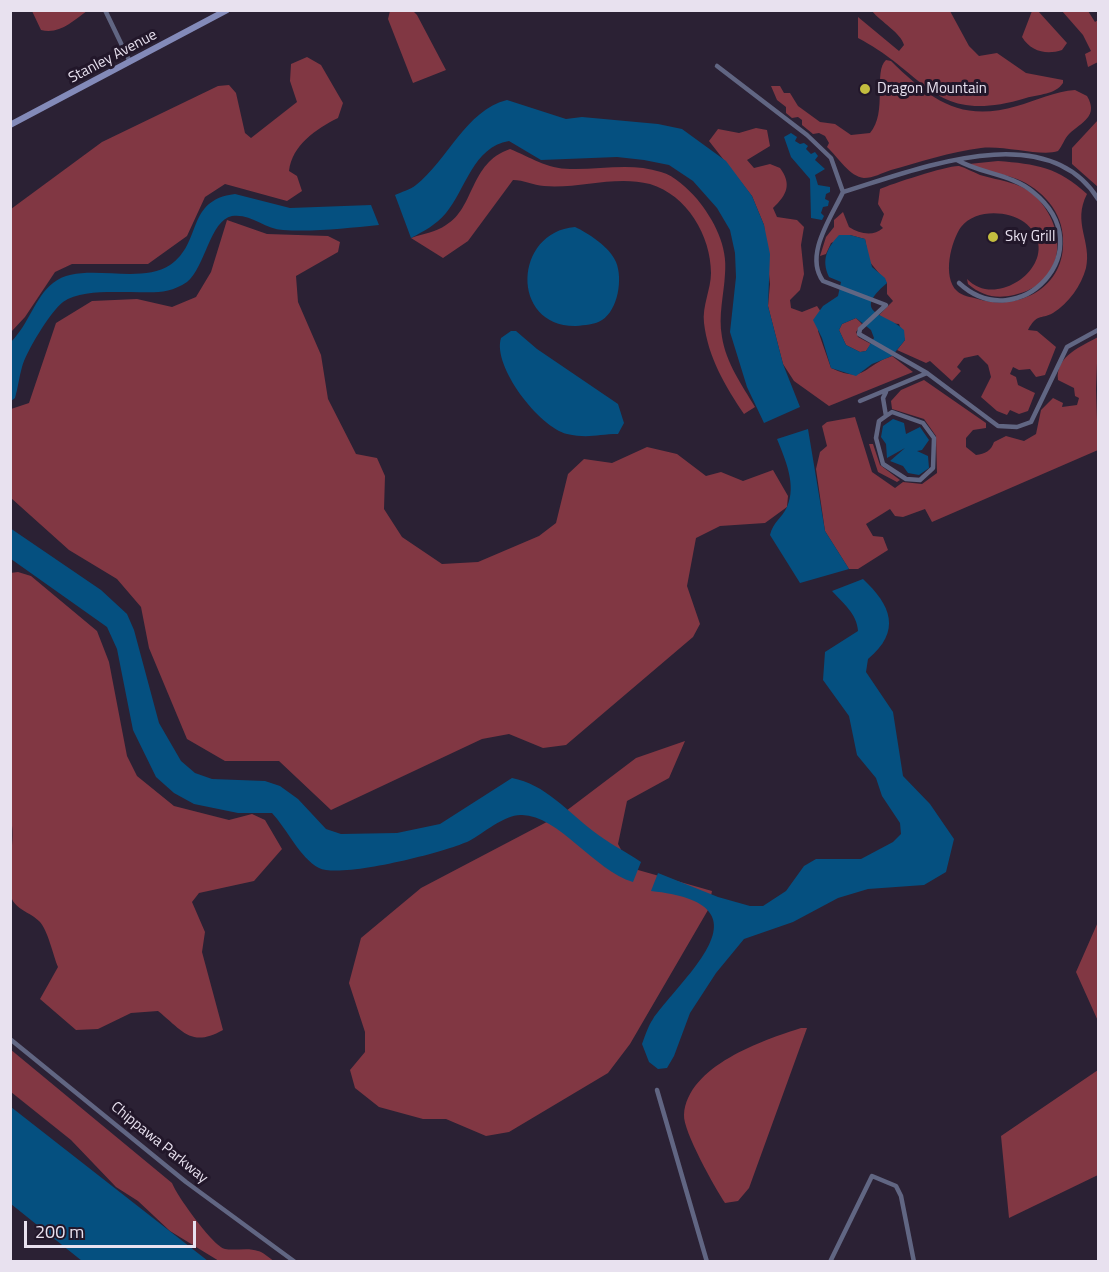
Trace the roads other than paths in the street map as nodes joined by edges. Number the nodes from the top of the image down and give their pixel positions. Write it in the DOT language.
graph roads {
  1 [pos="105,10"];
  2 [pos="227,10"];
  3 [pos="130,62"];
  4 [pos="717,66"];
  5 [pos="10,125"];
  6 [pos="957,160"];
  7 [pos="843,192"];
  8 [pos="1098,199"];
  9 [pos="959,283"];
  10 [pos="1098,330"];
  11 [pos="927,373"];
  12 [pos="886,392"];
  13 [pos="860,401"];
  14 [pos="886,416"];
  15 [pos="10,1039"];
  16 [pos="657,1090"];
  17 [pos="296,1262"];
  18 [pos="707,1262"];
  19 [pos="830,1262"];
  20 [pos="914,1262"];
  1 -- 3 [label="street"];
  2 -- 3 [label="main road, Stanley Avenue"];
  3 -- 5 [label="main road, Stanley Avenue"];
  4 -- 7 [label="street"];
  6 -- 7 [label="street"];
  6 -- 8 [label="street"];
  6 -- 9 [label="street"];
  7 -- 11 [label="street"];
  10 -- 11 [label="street"];
  11 -- 12 [label="street"];
  12 -- 13 [label="street"];
  12 -- 14 [label="street"];
  14 -- 14 [label="street"];
  15 -- 17 [label="street, Chippawa Parkway"];
  16 -- 18 [label="street"];
  19 -- 20 [label="street"];
}
